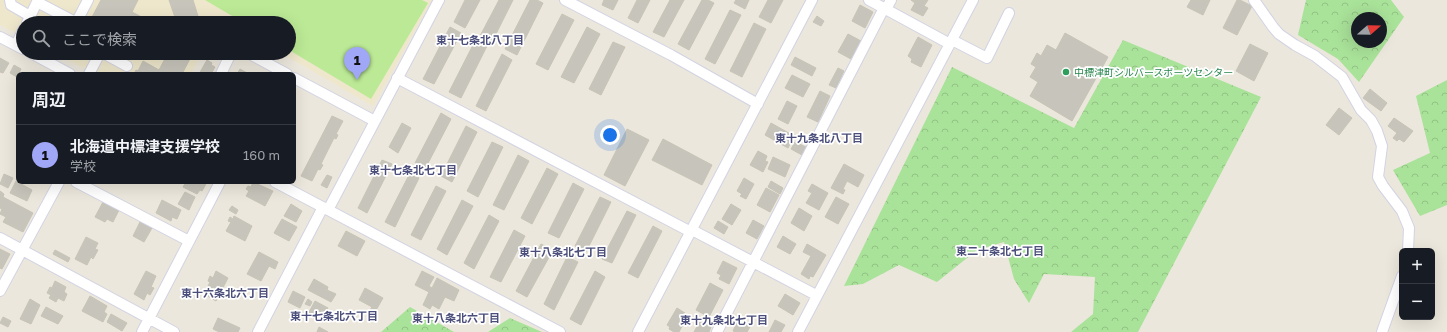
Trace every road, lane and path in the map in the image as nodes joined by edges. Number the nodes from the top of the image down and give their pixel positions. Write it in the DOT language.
graph roads {
  1 [pos="10,0"];
  2 [pos="88,0"];
  3 [pos="439,0"];
  4 [pos="565,0"];
  5 [pos="812,0"];
  6 [pos="869,0"];
  7 [pos="891,0"];
  8 [pos="973,0"];
  9 [pos="1254,0"];
  10 [pos="38,1"];
  11 [pos="885,9"];
  12 [pos="1009,13"];
  13 [pos="24,16"];
  14 [pos="30,16"];
  15 [pos="55,16"];
  16 [pos="80,16"];
  17 [pos="0,37"];
  18 [pos="951,42"];
  19 [pos="16,45"];
  20 [pos="44,60"];
  21 [pos="97,60"];
  22 [pos="115,60"];
  23 [pos="228,60"];
  24 [pos="261,60"];
  25 [pos="127,66"];
  26 [pos="66,72"];
  27 [pos="91,72"];
  28 [pos="222,72"];
  29 [pos="283,72"];
  30 [pos="397,78"];
  31 [pos="296,79"];
  32 [pos="758,104"];
  33 [pos="371,119"];
  34 [pos="58,184"];
  35 [pos="80,184"];
  36 [pos="219,184"];
  37 [pos="279,184"];
  38 [pos="325,208"];
  39 [pos="691,231"];
  40 [pos="0,238"];
  41 [pos="189,241"];
  42 [pos="1408,248"];
  43 [pos="22,250"];
  44 [pos="754,262"];
  45 [pos="1399,284"];
  46 [pos="0,291"];
  47 [pos="816,295"];
  48 [pos="149,319"];
  49 [pos="142,332"];
  50 [pos="174,332"];
  51 [pos="258,332"];
  52 [pos="560,332"];
  53 [pos="638,332"];
  54 [pos="716,332"];
  55 [pos="798,332"];
  56 [pos="1382,332"];
  1 -- 13 [label="street"];
  2 -- 16 [label="street"];
  3 -- 30 [label="street"];
  4 -- 32 [label="street"];
  5 -- 32 [label="street"];
  6 -- 11 [label="street"];
  7 -- 11 [label="street"];
  8 -- 18 [label="street"];
  9 -- 42 [label="street"];
  10 -- 14 [label="street"];
  10 -- 15 [label="street"];
  11 -- 18 [label="street"];
  11 -- 44 [label="street"];
  12 -- 18 [label="street"];
  17 -- 19 [label="street"];
  18 -- 47 [label="street"];
  20 -- 26 [label="street"];
  21 -- 27 [label="street"];
  22 -- 25 [label="street"];
  23 -- 28 [label="street"];
  24 -- 29 [label="street"];
  30 -- 38 [label="street"];
  30 -- 39 [label="street"];
  31 -- 33 [label="street"];
  32 -- 39 [label="street"];
  34 -- 43 [label="street"];
  35 -- 41 [label="street"];
  36 -- 41 [label="street"];
  37 -- 38 [label="street"];
  38 -- 51 [label="street"];
  38 -- 52 [label="street"];
  39 -- 44 [label="street"];
  39 -- 53 [label="street"];
  40 -- 43 [label="street"];
  41 -- 48 [label="street"];
  43 -- 46 [label="street"];
  43 -- 48 [label="street"];
  44 -- 47 [label="street"];
  44 -- 54 [label="street"];
  45 -- 56 [label="street"];
  47 -- 55 [label="street"];
  48 -- 49 [label="street"];
  48 -- 50 [label="street"];
}
